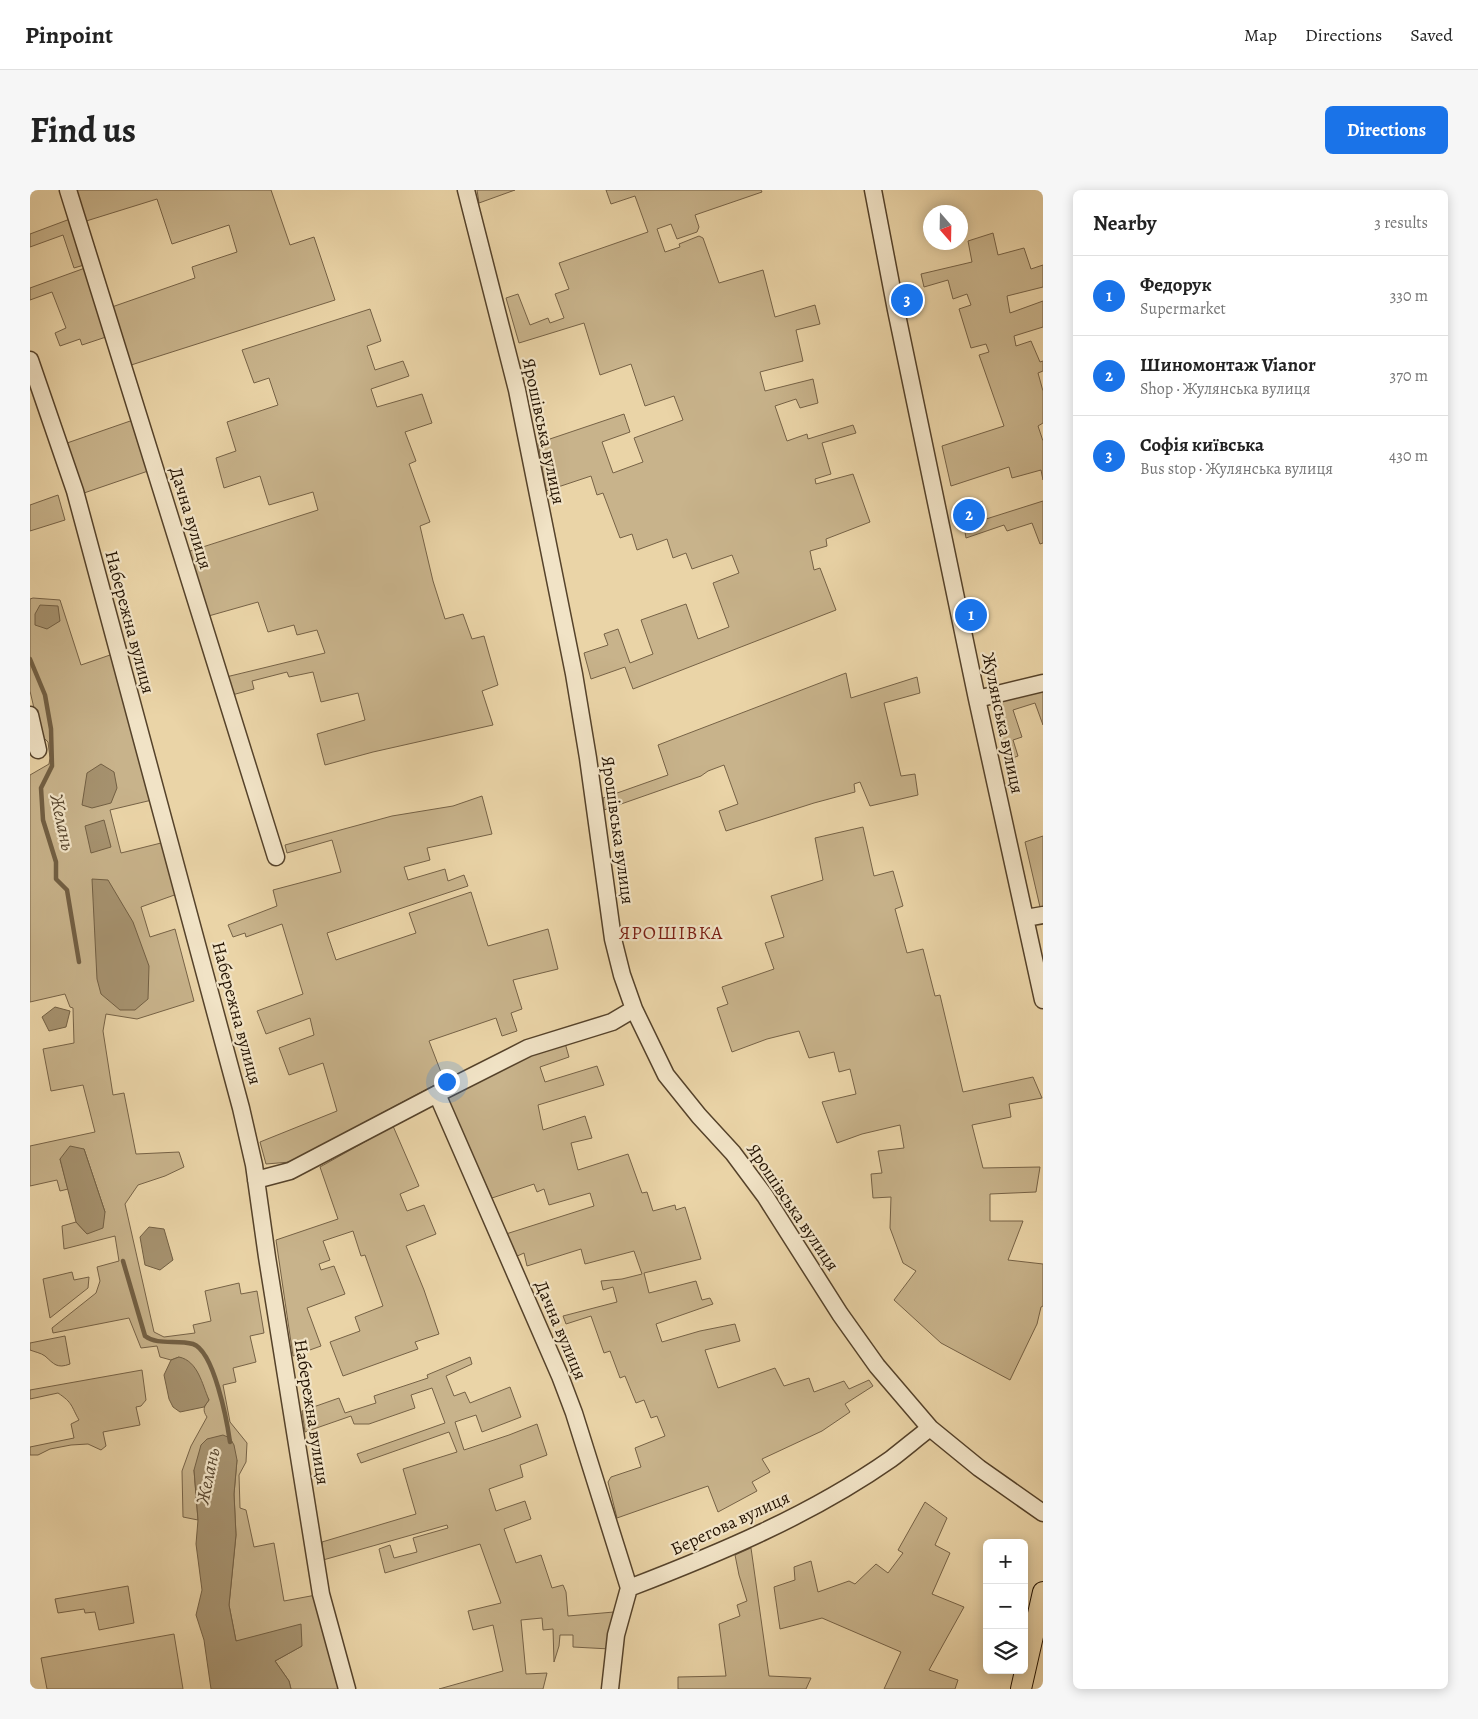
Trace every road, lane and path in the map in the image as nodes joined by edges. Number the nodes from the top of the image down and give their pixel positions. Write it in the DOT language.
graph roads {
  1 [pos="68,190"];
  2 [pos="466,190"];
  3 [pos="873,190"];
  4 [pos="30,360"];
  5 [pos="1043,683"];
  6 [pos="977,699"];
  7 [pos="30,715"];
  8 [pos="38,750"];
  9 [pos="276,857"];
  10 [pos="1043,915"];
  11 [pos="1026,918"];
  12 [pos="1043,1000"];
  13 [pos="634,1009"];
  14 [pos="437,1094"];
  15 [pos="256,1180"];
  16 [pos="930,1428"];
  17 [pos="1043,1513"];
  18 [pos="629,1588"];
  19 [pos="1043,1592"];
  20 [pos="347,1689"];
  21 [pos="610,1689"];
  22 [pos="1021,1689"];
  1 -- 9 [label="street, Дачна вулиця"];
  2 -- 13 [label="street, Ярошівська вулиця"];
  3 -- 6 [label="street, Жулянська вулиця"];
  4 -- 15 [label="street, Набережна вулиця"];
  5 -- 6 [label="street"];
  6 -- 11 [label="street, Жулянська вулиця"];
  7 -- 8 [label="street"];
  10 -- 11 [label="street"];
  11 -- 12 [label="street, Жулянська вулиця"];
  13 -- 14 [label="street"];
  13 -- 16 [label="street, Ярошівська вулиця"];
  14 -- 15 [label="street"];
  14 -- 18 [label="street, Дачна вулиця"];
  15 -- 20 [label="street, Набережна вулиця"];
  16 -- 17 [label="street, Ярошівська вулиця"];
  16 -- 18 [label="street, Берегова вулиця"];
  18 -- 21 [label="street"];
  19 -- 22 [label="main road"];
}
